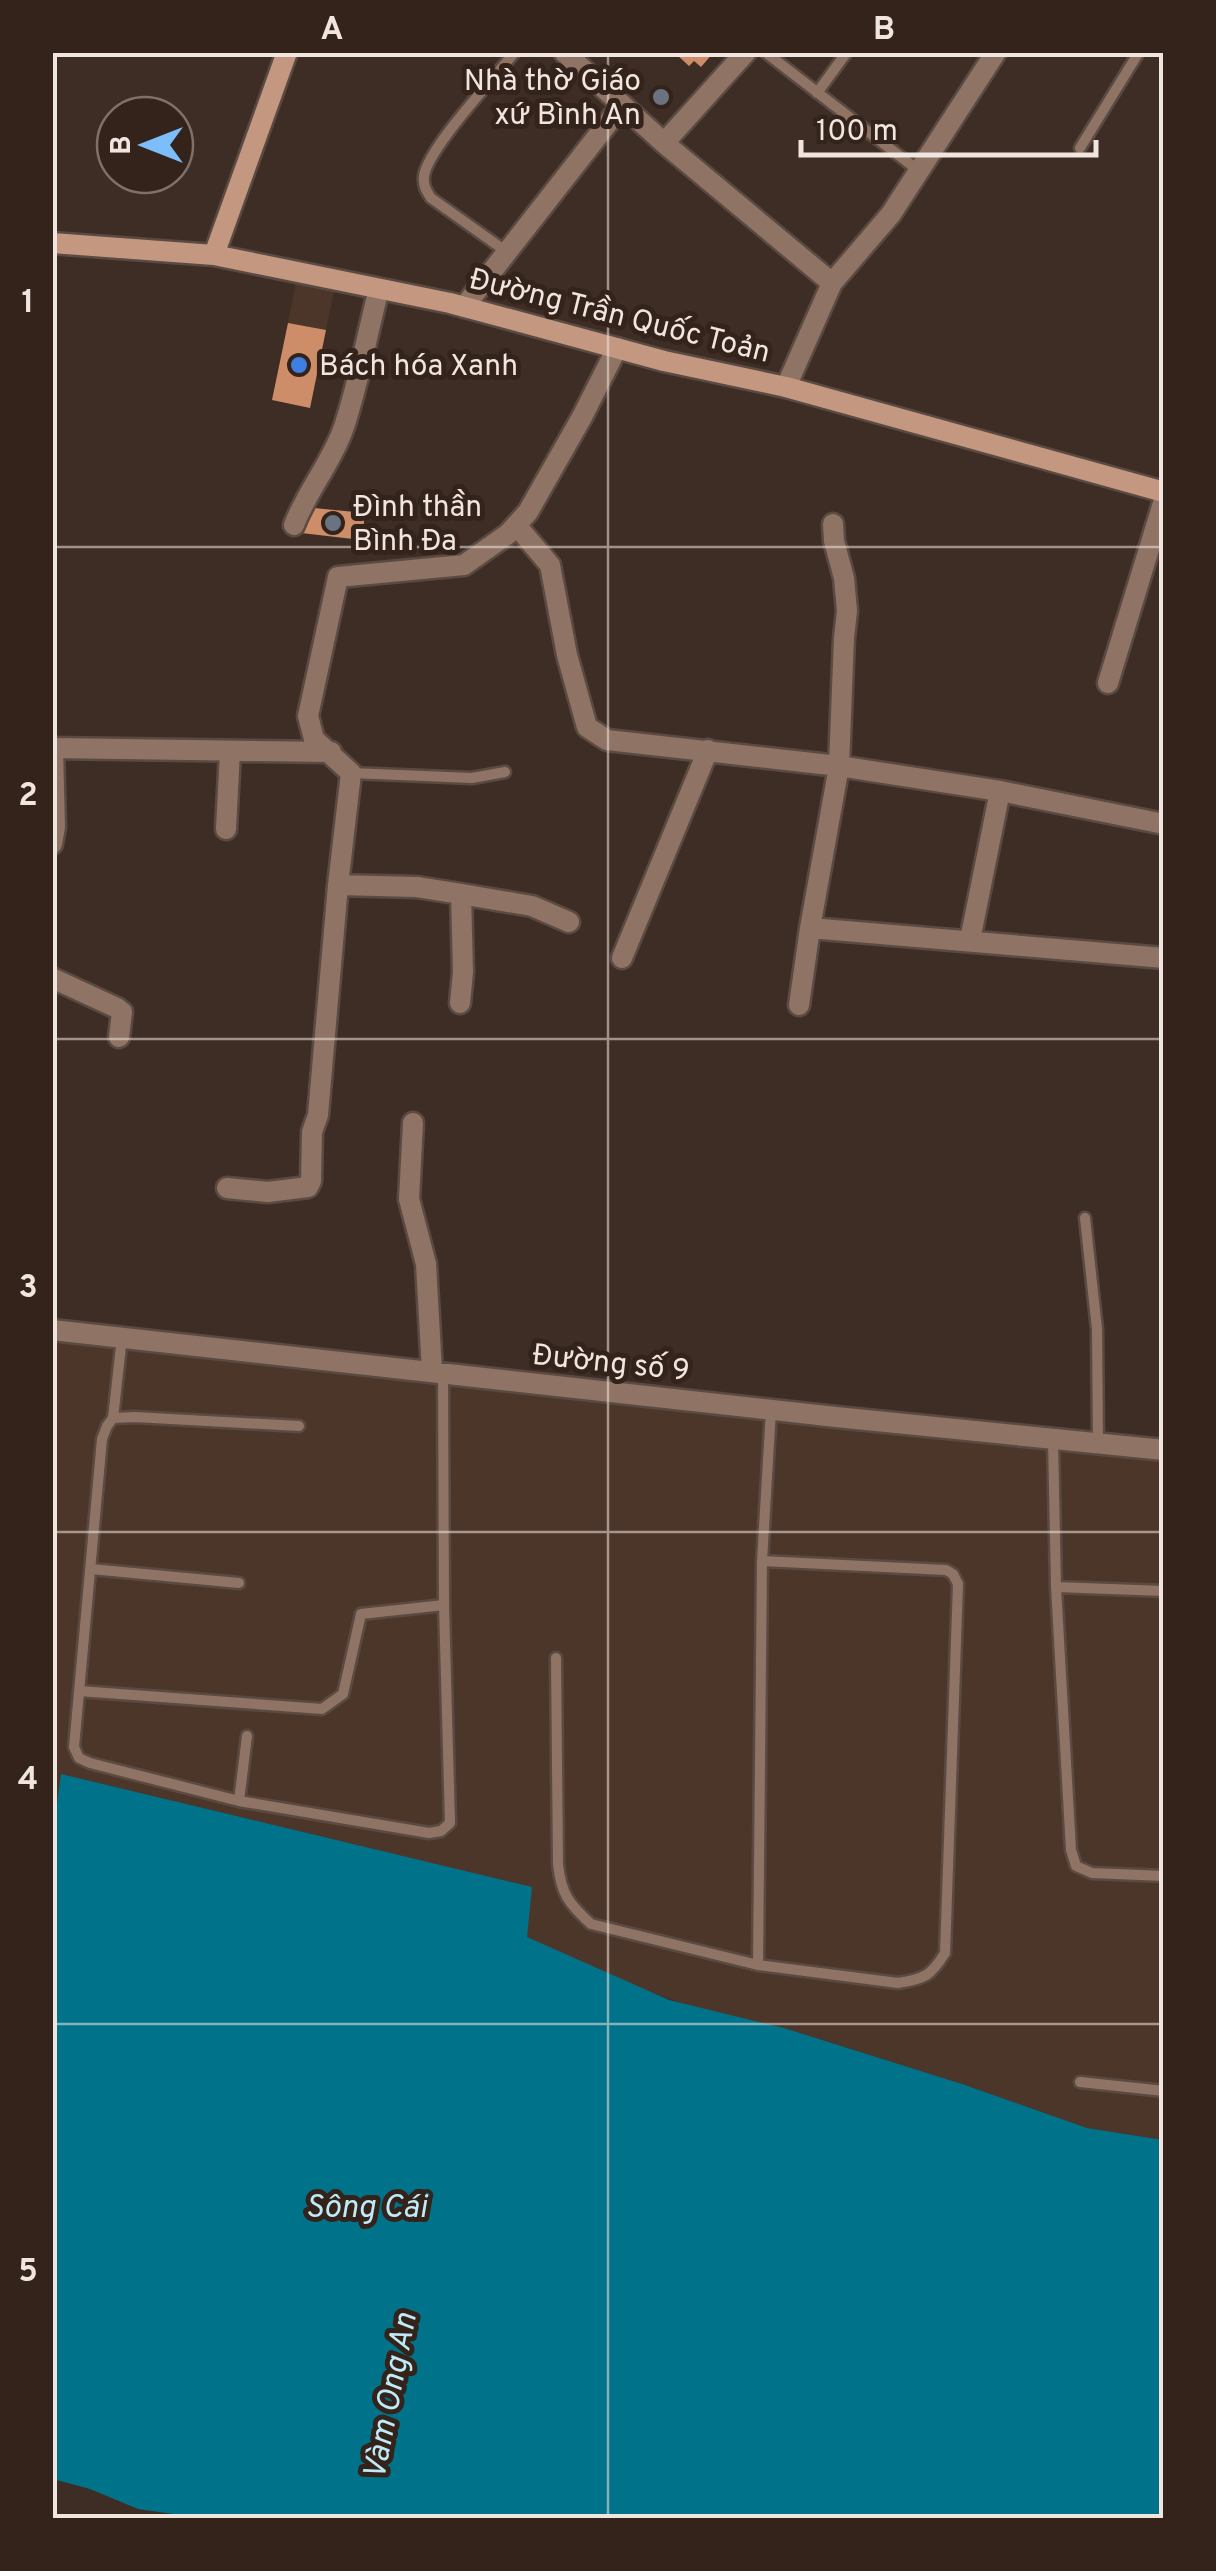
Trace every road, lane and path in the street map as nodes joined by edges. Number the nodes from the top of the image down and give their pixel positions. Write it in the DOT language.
graph roads {
  1 [pos="287,52"];
  2 [pos="515,52"];
  3 [pos="564,52"];
  4 [pos="746,52"];
  5 [pos="765,52"];
  6 [pos="847,52"];
  7 [pos="996,52"];
  8 [pos="1139,52"];
  9 [pos="818,93"];
  10 [pos="622,105"];
  11 [pos="664,143"];
  12 [pos="1080,148"];
  13 [pos="919,171"];
  14 [pos="52,244"];
  15 [pos="507,252"];
  16 [pos="214,255"];
  17 [pos="832,283"];
  18 [pos="379,289"];
  19 [pos="464,307"];
  20 [pos="617,348"];
  21 [pos="786,387"];
  22 [pos="1164,492"];
  23 [pos="1164,500"];
  24 [pos="834,524"];
  25 [pos="294,526"];
  26 [pos="516,526"];
  27 [pos="1108,683"];
  28 [pos="53,748"];
  29 [pos="708,750"];
  30 [pos="230,751"];
  31 [pos="331,752"];
  32 [pos="839,766"];
  33 [pos="505,772"];
  34 [pos="351,773"];
  35 [pos="1000,790"];
  36 [pos="1164,824"];
  37 [pos="226,830"];
  38 [pos="52,844"];
  39 [pos="338,884"];
  40 [pos="462,894"];
  41 [pos="569,922"];
  42 [pos="810,928"];
  43 [pos="970,940"];
  44 [pos="622,958"];
  45 [pos="1164,958"];
  46 [pos="52,978"];
  47 [pos="460,1004"];
  48 [pos="799,1006"];
  49 [pos="119,1038"];
  50 [pos="413,1123"];
  51 [pos="227,1188"];
  52 [pos="1085,1218"];
  53 [pos="52,1330"];
  54 [pos="122,1337"];
  55 [pos="438,1372"];
  56 [pos="771,1410"];
  57 [pos="113,1418"];
  58 [pos="299,1426"];
  59 [pos="1053,1439"];
  60 [pos="1098,1444"];
  61 [pos="1164,1450"];
  62 [pos="762,1561"];
  63 [pos="91,1569"];
  64 [pos="239,1582"];
  65 [pos="1056,1587"];
  66 [pos="1164,1590"];
  67 [pos="444,1604"];
  68 [pos="556,1658"];
  69 [pos="79,1691"];
  70 [pos="247,1736"];
  71 [pos="238,1801"];
  72 [pos="1164,1876"];
  73 [pos="758,1965"];
  74 [pos="1080,2082"];
  75 [pos="1164,2092"];
  1 -- 16 [label="main road"];
  2 -- 15 [label="lane"];
  3 -- 10 [label="street"];
  4 -- 11 [label="street"];
  5 -- 9 [label="lane"];
  6 -- 9 [label="lane"];
  7 -- 13 [label="street"];
  8 -- 12 [label="lane"];
  9 -- 13 [label="lane"];
  10 -- 11 [label="street"];
  10 -- 15 [label="street"];
  11 -- 17 [label="street"];
  13 -- 17 [label="street"];
  14 -- 16 [label="main road, Đường Trần Quốc Toản"];
  15 -- 19 [label="street"];
  16 -- 18 [label="main road, Đường Trần Quốc Toản"];
  17 -- 21 [label="street"];
  18 -- 19 [label="main road, Đường Trần Quốc Toản"];
  18 -- 25 [label="street"];
  19 -- 20 [label="main road, Đường Trần Quốc Toản"];
  20 -- 21 [label="main road, Đường Trần Quốc Toản"];
  20 -- 26 [label="street"];
  21 -- 22 [label="main road, Đường Trần Quốc Toản"];
  23 -- 27 [label="street"];
  24 -- 32 [label="street"];
  26 -- 29 [label="street"];
  26 -- 31 [label="street"];
  28 -- 30 [label="street"];
  28 -- 38 [label="street"];
  29 -- 32 [label="street"];
  29 -- 44 [label="street"];
  30 -- 31 [label="street"];
  30 -- 37 [label="street"];
  31 -- 34 [label="street"];
  32 -- 35 [label="street"];
  32 -- 42 [label="street"];
  33 -- 34 [label="lane"];
  34 -- 39 [label="street"];
  35 -- 36 [label="street"];
  35 -- 43 [label="street"];
  39 -- 40 [label="street"];
  39 -- 51 [label="street"];
  40 -- 41 [label="street"];
  40 -- 47 [label="street"];
  42 -- 43 [label="street"];
  42 -- 48 [label="street"];
  43 -- 45 [label="street"];
  46 -- 49 [label="street"];
  50 -- 55 [label="street"];
  52 -- 60 [label="lane"];
  53 -- 54 [label="street, Đường số 9"];
  54 -- 55 [label="street, Đường số 9"];
  54 -- 57 [label="lane"];
  55 -- 56 [label="street, Đường số 9"];
  55 -- 67 [label="lane"];
  56 -- 59 [label="street, Đường số 9"];
  56 -- 62 [label="lane"];
  57 -- 58 [label="lane"];
  57 -- 63 [label="lane"];
  59 -- 60 [label="street, Đường số 9"];
  59 -- 65 [label="lane"];
  60 -- 61 [label="street, Đường số 9"];
  62 -- 73 [label="lane"];
  62 -- 73 [label="lane"];
  63 -- 64 [label="lane"];
  63 -- 69 [label="lane"];
  65 -- 66 [label="lane"];
  65 -- 72 [label="lane"];
  67 -- 69 [label="lane"];
  67 -- 71 [label="lane"];
  68 -- 73 [label="lane"];
  69 -- 71 [label="lane"];
  70 -- 71 [label="lane"];
  74 -- 75 [label="lane"];
}
